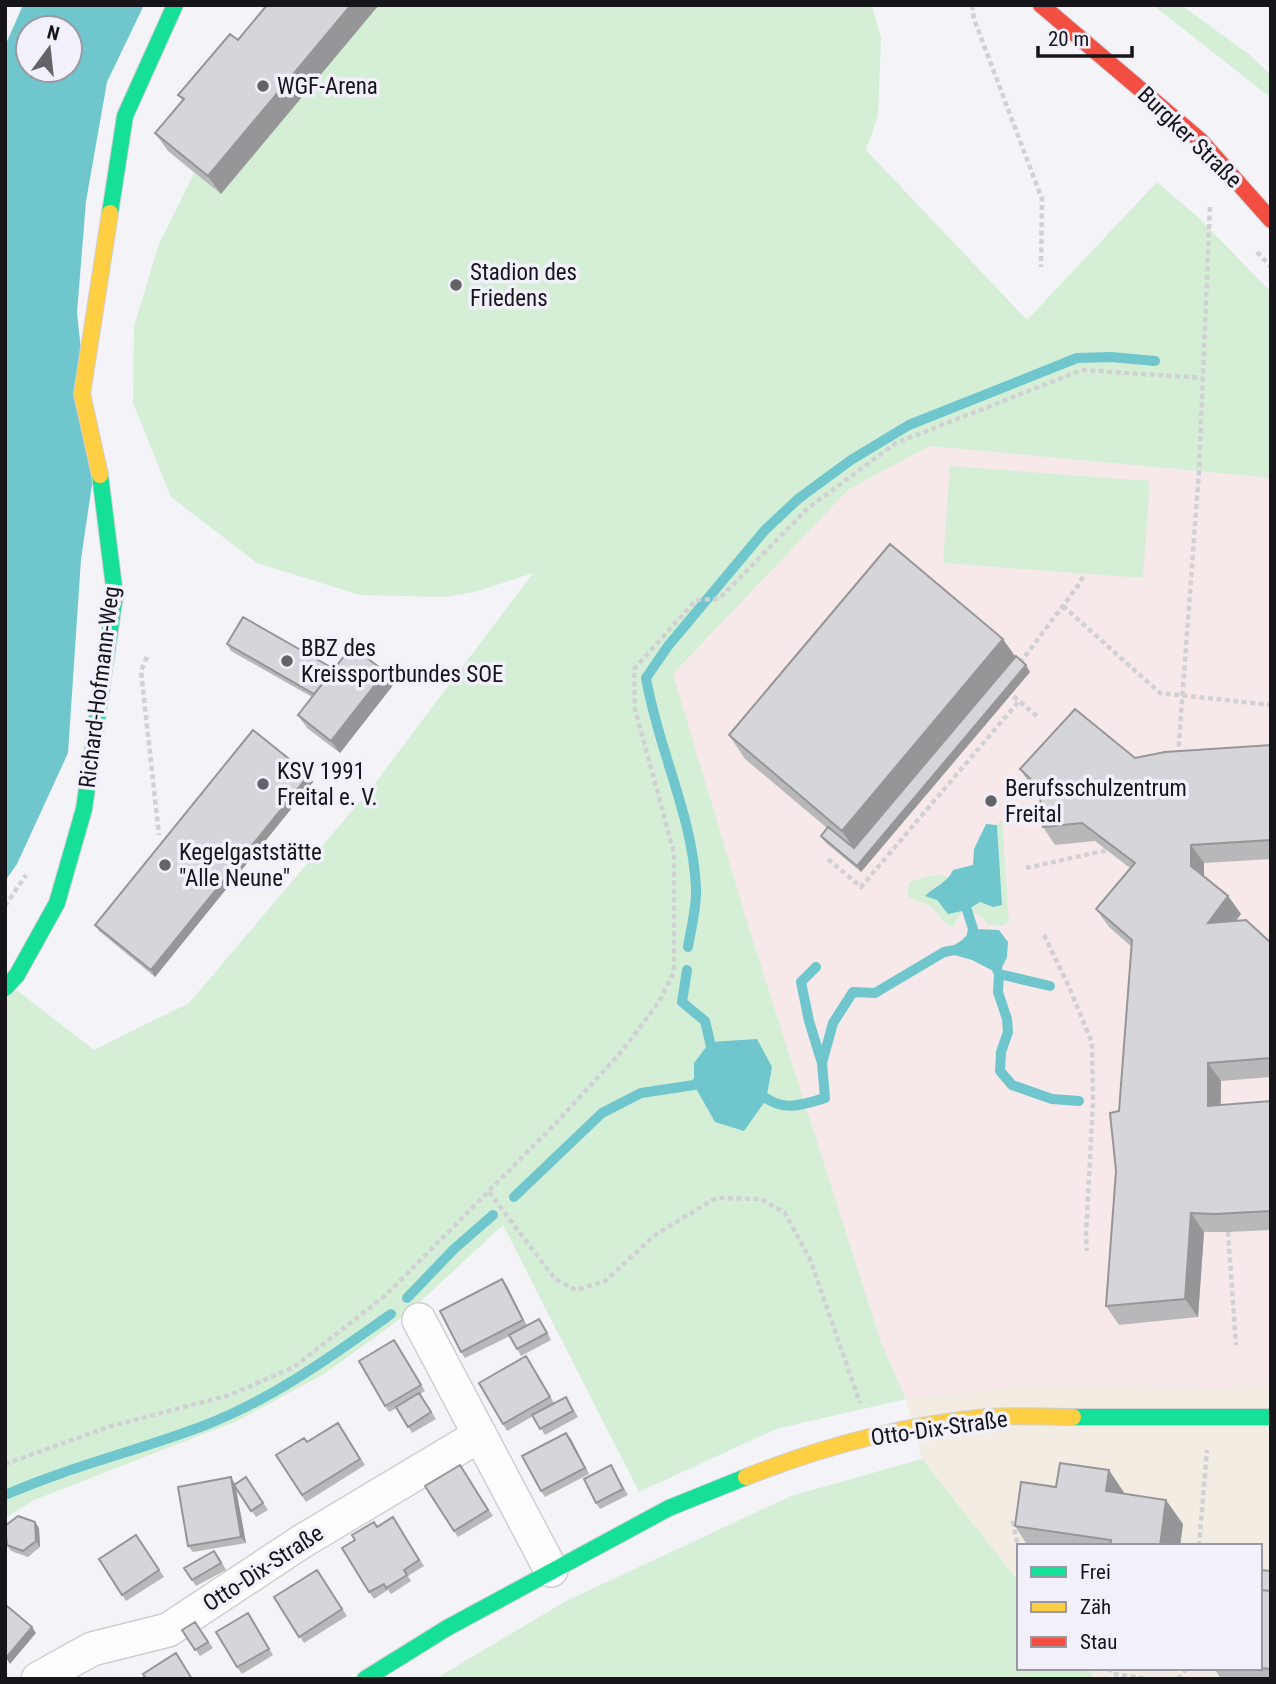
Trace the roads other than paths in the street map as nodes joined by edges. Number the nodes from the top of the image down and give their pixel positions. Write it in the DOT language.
graph roads {
  1 [pos="175,5"];
  2 [pos="1041,5"];
  3 [pos="1271,219"];
  4 [pos="5,988"];
  5 [pos="419,1320"];
  6 [pos="1271,1417"];
  7 [pos="480,1435"];
  8 [pos="551,1570"];
  9 [pos="38,1679"];
  10 [pos="365,1679"];
  1 -- 4 [label="street, Richard-Hofmann-Weg"];
  2 -- 3 [label="street, Burgker Straße"];
  5 -- 7 [label="street"];
  6 -- 8 [label="street, Otto-Dix-Straße"];
  7 -- 8 [label="street"];
  7 -- 9 [label="street, Otto-Dix-Straße"];
  8 -- 10 [label="street, Otto-Dix-Straße"];
}
